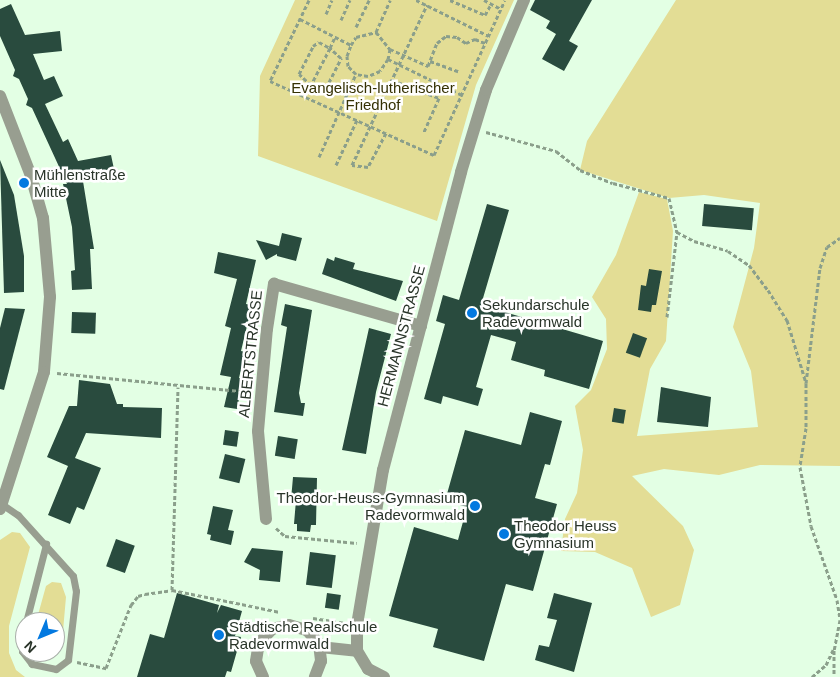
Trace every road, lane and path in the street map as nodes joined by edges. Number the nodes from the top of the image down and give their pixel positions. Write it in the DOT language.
graph roads {
  1 [pos="309,0"];
  2 [pos="332,0"];
  3 [pos="350,0"];
  4 [pos="369,0"];
  5 [pos="416,0"];
  6 [pos="450,0"];
  7 [pos="484,0"];
  8 [pos="505,0"];
  9 [pos="524,0"];
  10 [pos="388,1"];
  11 [pos="490,4"];
  12 [pos="427,5"];
  13 [pos="501,10"];
  14 [pos="326,14"];
  15 [pos="300,19"];
  16 [pos="341,20"];
  17 [pos="356,27"];
  18 [pos="376,32"];
  19 [pos="489,36"];
  20 [pos="335,37"];
  21 [pos="485,43"];
  22 [pos="351,45"];
  23 [pos="330,48"];
  24 [pos="390,48"];
  25 [pos="404,55"];
  26 [pos="388,59"];
  27 [pos="430,61"];
  28 [pos="400,65"];
  29 [pos="458,71"];
  30 [pos="356,74"];
  31 [pos="392,80"];
  32 [pos="311,85"];
  33 [pos="462,95"];
  34 [pos="0,96"];
  35 [pos="340,112"];
  36 [pos="357,120"];
  37 [pos="370,126"];
  38 [pos="474,128"];
  39 [pos="424,132"];
  40 [pos="386,133"];
  41 [pos="319,157"];
  42 [pos="336,165"];
  43 [pos="677,232"];
  44 [pos="840,238"];
  45 [pos="667,317"];
  46 [pos="421,326"];
  47 [pos="44,372"];
  48 [pos="806,384"];
  49 [pos="178,387"];
  50 [pos="260,393"];
  51 [pos="1,505"];
  52 [pos="266,519"];
  53 [pos="46,544"];
  54 [pos="370,544"];
  55 [pos="172,590"];
  56 [pos="29,612"];
  57 [pos="291,614"];
  58 [pos="310,617"];
  59 [pos="357,625"];
  60 [pos="320,646"];
  61 [pos="834,650"];
  62 [pos="357,651"];
  63 [pos="68,660"];
  64 [pos="30,662"];
  65 [pos="259,675"];
  66 [pos="315,677"];
  67 [pos="384,677"];
  68 [pos="812,677"];
  69 [pos="834,677"];
  1 -- 15 [label="path"];
  2 -- 14 [label="path"];
  3 -- 16 [label="path"];
  4 -- 17 [label="path"];
  5 -- 12 [label="path"];
  6 -- 11 [label="path"];
  7 -- 11 [label="path"];
  8 -- 13 [label="path"];
  9 -- 38 [label="street, HERMANNSTRASSE"];
  10 -- 18 [label="path"];
  11 -- 13 [label="path"];
  12 -- 19 [label="path"];
  12 -- 25 [label="path"];
  13 -- 19 [label="path"];
  15 -- 20 [label="path"];
  15 -- 35 [label="path"];
  18 -- 22 [label="path"];
  18 -- 24 [label="path"];
  19 -- 21 [label="path"];
  20 -- 22 [label="path"];
  20 -- 23 [label="path"];
  21 -- 27 [label="path"];
  21 -- 33 [label="path"];
  22 -- 30 [label="path"];
  23 -- 32 [label="path"];
  23 -- 32 [label="path"];
  23 -- 32 [label="path"];
  24 -- 25 [label="path"];
  24 -- 26 [label="path"];
  25 -- 27 [label="path"];
  25 -- 28 [label="path"];
  26 -- 28 [label="path"];
  26 -- 30 [label="path"];
  27 -- 29 [label="path"];
  28 -- 31 [label="path"];
  28 -- 33 [label="path"];
  30 -- 35 [label="path"];
  31 -- 37 [label="path"];
  31 -- 39 [label="path"];
  33 -- 40 [label="path"];
  34 -- 47 [label="street"];
  35 -- 36 [label="path"];
  35 -- 41 [label="path"];
  36 -- 37 [label="path"];
  36 -- 42 [label="path"];
  37 -- 40 [label="path"];
  37 -- 40 [label="path"];
  38 -- 43 [label="path"];
  38 -- 46 [label="street, HERMANNSTRASSE"];
  43 -- 45 [label="path"];
  43 -- 48 [label="path"];
  44 -- 48 [label="path"];
  46 -- 50 [label="street, ALBERTSTRASSE"];
  46 -- 54 [label="street, HERMANNSTRASSE"];
  47 -- 49 [label="path"];
  47 -- 51 [label="street"];
  48 -- 61 [label="path"];
  49 -- 50 [label="path"];
  49 -- 55 [label="path"];
  50 -- 52 [label="street, ALBERTSTRASSE"];
  51 -- 53 [label="lane"];
  52 -- 54 [label="path"];
  53 -- 56 [label="lane"];
  53 -- 63 [label="lane"];
  54 -- 59 [label="street, HERMANNSTRASSE"];
  55 -- 57 [label="path"];
  55 -- 63 [label="path"];
  58 -- 59 [label="path"];
  59 -- 62 [label="street, HERMANNSTRASSE"];
  60 -- 62 [label="street"];
  60 -- 65 [label="street"];
  60 -- 66 [label="street"];
  61 -- 68 [label="path"];
  61 -- 69 [label="path"];
  62 -- 67 [label="street"];
  63 -- 64 [label="lane"];
}
